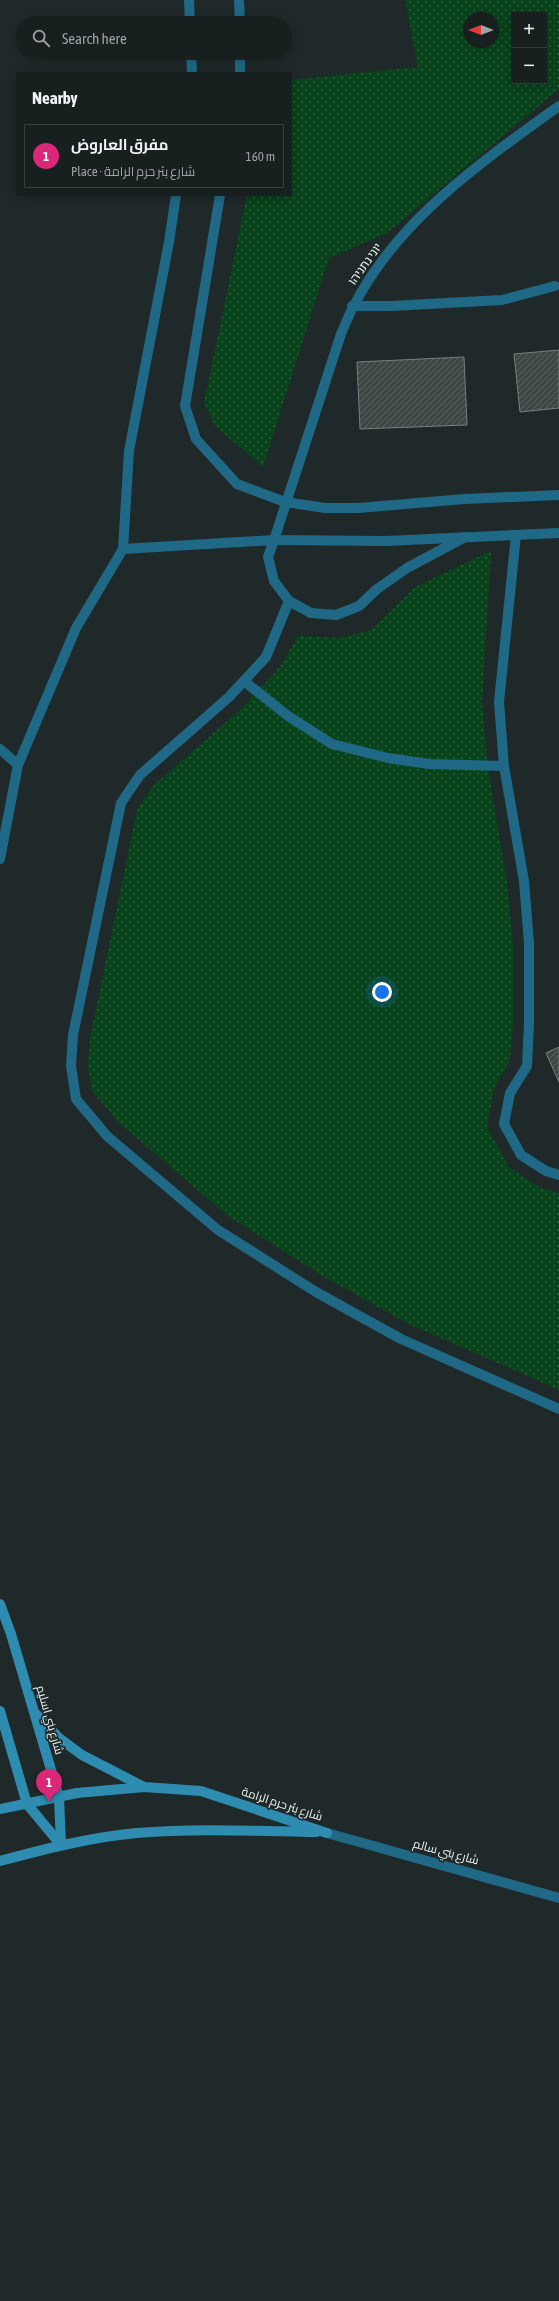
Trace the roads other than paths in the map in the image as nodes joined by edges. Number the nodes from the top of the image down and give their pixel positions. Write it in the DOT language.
graph roads {
  1 [pos="189,0"];
  2 [pos="239,0"];
  3 [pos="190,16"];
  4 [pos="240,16"];
  5 [pos="191,60"];
  6 [pos="240,60"];
  7 [pos="192,72"];
  8 [pos="240,72"];
  9 [pos="559,106"];
  10 [pos="176,196"];
  11 [pos="220,196"];
  12 [pos="555,286"];
  13 [pos="352,306"];
  14 [pos="559,495"];
  15 [pos="285,502"];
  16 [pos="559,533"];
  17 [pos="516,535"];
  18 [pos="465,537"];
  19 [pos="274,540"];
  20 [pos="123,549"];
  21 [pos="289,601"];
  22 [pos="244,681"];
  23 [pos="0,749"];
  24 [pos="18,765"];
  25 [pos="504,766"];
  26 [pos="0,859"];
  27 [pos="559,1175"];
  28 [pos="559,1409"];
  29 [pos="0,1604"];
  30 [pos="0,1711"];
  31 [pos="34,1712"];
  32 [pos="144,1787"];
  33 [pos="59,1797"];
  34 [pos="27,1804"];
  35 [pos="0,1809"];
  36 [pos="327,1833"];
  37 [pos="61,1845"];
  38 [pos="0,1861"];
  39 [pos="559,1898"];
  1 -- 3 [label="street"];
  2 -- 4 [label="street"];
  5 -- 7 [label="street"];
  6 -- 8 [label="street"];
  9 -- 13 [label="street, יוני נתניהו"];
  10 -- 20 [label="street"];
  11 -- 15 [label="street"];
  12 -- 13 [label="street"];
  13 -- 15 [label="street, יוני נתניהו"];
  14 -- 15 [label="street"];
  15 -- 19 [label="street, יוני נתניהו"];
  16 -- 17 [label="street"];
  17 -- 18 [label="street"];
  17 -- 25 [label="street"];
  18 -- 19 [label="street"];
  18 -- 21 [label="street"];
  19 -- 20 [label="street"];
  19 -- 21 [label="street, יוני נתניהו"];
  20 -- 24 [label="street"];
  21 -- 22 [label="street"];
  22 -- 25 [label="street"];
  22 -- 28 [label="street"];
  23 -- 24 [label="street"];
  24 -- 26 [label="street"];
  25 -- 27 [label="street"];
  29 -- 31 [label="main road, شارع بني اسليم"];
  30 -- 34 [label="main road"];
  31 -- 32 [label="main road"];
  31 -- 33 [label="main road, شارع بني اسليم"];
  32 -- 33 [label="main road, شارع بئر حرم الرامة"];
  32 -- 36 [label="main road, شارع بئر حرم الرامة"];
  33 -- 34 [label="main road, شارع بئر حرم الرامة"];
  33 -- 37 [label="main road, شارع بني اسليم"];
  34 -- 35 [label="main road, شارع بئر حرم الرامة"];
  34 -- 37 [label="main road"];
  36 -- 37 [label="main road, شارع بئر حرم الرامة"];
  36 -- 39 [label="street, شارع بني سالم"];
  37 -- 38 [label="main road, شارع بئر حرم الرامة"];
}
